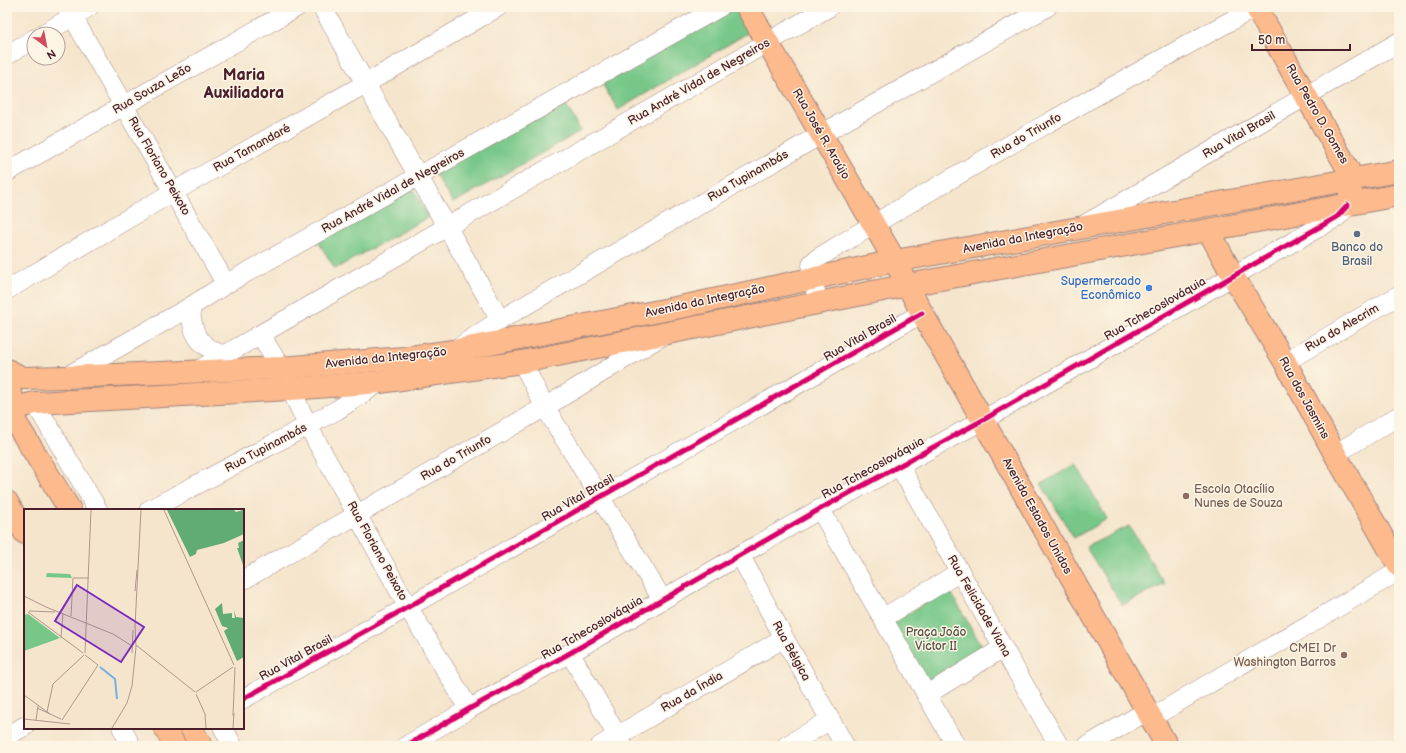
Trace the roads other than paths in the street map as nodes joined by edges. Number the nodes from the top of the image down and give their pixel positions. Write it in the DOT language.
graph roads {
  1 [pos="89,7"];
  2 [pos="297,7"];
  3 [pos="322,7"];
  4 [pos="498,7"];
  5 [pos="720,7"];
  6 [pos="747,7"];
  7 [pos="829,7"];
  8 [pos="1047,7"];
  9 [pos="1256,7"];
  10 [pos="70,12"];
  11 [pos="53,26"];
  12 [pos="768,42"];
  13 [pos="1399,42"];
  14 [pos="26,44"];
  15 [pos="7,55"];
  16 [pos="365,84"];
  17 [pos="1306,96"];
  18 [pos="124,105"];
  19 [pos="820,135"];
  20 [pos="1399,171"];
  21 [pos="7,172"];
  22 [pos="418,177"];
  23 [pos="1352,180"];
  24 [pos="173,192"];
  25 [pos="1399,195"];
  26 [pos="1348,205"];
  27 [pos="873,224"];
  28 [pos="448,227"];
  29 [pos="1080,227"];
  30 [pos="1209,231"];
  31 [pos="1012,241"];
  32 [pos="895,261"];
  33 [pos="1016,266"];
  34 [pos="1233,276"];
  35 [pos="812,278"];
  36 [pos="226,284"];
  37 [pos="908,285"];
  38 [pos="7,290"];
  39 [pos="1399,295"];
  40 [pos="818,302"];
  41 [pos="190,308"];
  42 [pos="922,313"];
  43 [pos="500,320"];
  44 [pos="264,332"];
  45 [pos="667,333"];
  46 [pos="453,351"];
  47 [pos="222,355"];
  48 [pos="522,362"];
  49 [pos="1285,362"];
  50 [pos="281,368"];
  51 [pos="7,370"];
  52 [pos="195,372"];
  53 [pos="66,377"];
  54 [pos="380,382"];
  55 [pos="7,384"];
  56 [pos="290,389"];
  57 [pos="35,403"];
  58 [pos="545,407"];
  59 [pos="11,414"];
  60 [pos="1399,416"];
  61 [pos="983,420"];
  62 [pos="308,426"];
  63 [pos="1335,454"];
  64 [pos="899,465"];
  65 [pos="600,497"];
  66 [pos="7,502"];
  67 [pos="820,508"];
  68 [pos="69,509"];
  69 [pos="97,509"];
  70 [pos="151,509"];
  71 [pos="357,515"];
  72 [pos="24,531"];
  73 [pos="740,555"];
  74 [pos="1399,566"];
  75 [pos="1399,571"];
  76 [pos="960,572"];
  77 [pos="244,579"];
  78 [pos="662,599"];
  79 [pos="408,607"];
  80 [pos="883,618"];
  81 [pos="784,638"];
  82 [pos="1003,648"];
  83 [pos="570,653"];
  84 [pos="926,695"];
  85 [pos="244,698"];
  86 [pos="469,709"];
  87 [pos="1149,715"];
  88 [pos="830,720"];
  89 [pos="24,727"];
  90 [pos="122,729"];
  91 [pos="166,729"];
  92 [pos="192,729"];
  93 [pos="224,729"];
  94 [pos="7,736"];
  95 [pos="620,741"];
  96 [pos="131,746"];
  97 [pos="175,746"];
  98 [pos="201,746"];
  99 [pos="233,746"];
  100 [pos="406,746"];
  101 [pos="600,746"];
  102 [pos="786,746"];
  103 [pos="845,746"];
  104 [pos="956,746"];
  105 [pos="1059,746"];
  106 [pos="1087,746"];
  107 [pos="1167,746"];
  1 -- 10 [label="street"];
  2 -- 18 [label="street, Rua Souza Leão"];
  3 -- 16 [label="street"];
  4 -- 16 [label="street, Rua Tamandaré"];
  5 -- 22 [label="street, Rua André Vidal de Negreiros"];
  6 -- 12 [label="main road, Rua José R. Araújo"];
  7 -- 12 [label="street, Rua André Vidal de Negreiros"];
  8 -- 19 [label="street, Rua Tupinambás"];
  9 -- 17 [label="main road, Rua Pedro D. Gomes"];
  9 -- 27 [label="street, Rua do Triunfo"];
  10 -- 11 [label="street"];
  10 -- 18 [label="street, Rua Floriano Peixoto"];
  12 -- 19 [label="main road, Rua José R. Araújo"];
  12 -- 28 [label="street, Rua André Vidal de Negreiros"];
  13 -- 17 [label="street, Rua Vital Brasil"];
  14 -- 15 [label="street"];
  16 -- 22 [label="street"];
  16 -- 24 [label="street, Rua Tamandaré"];
  17 -- 23 [label="main road, Rua Pedro D. Gomes"];
  17 -- 29 [label="street, Rua Vital Brasil"];
  18 -- 21 [label="street, Rua Souza Leão"];
  18 -- 24 [label="street, Rua Floriano Peixoto"];
  19 -- 27 [label="main road, Rua José R. Araújo"];
  19 -- 43 [label="street, Rua Tupinambás"];
  20 -- 23 [label="main road, Avenida da Integração"];
  22 -- 28 [label="street"];
  22 -- 36 [label="street, Rua André Vidal de Negreiros"];
  23 -- 26 [label="main road"];
  23 -- 29 [label="main road, Avenida da Integração"];
  24 -- 36 [label="street, Rua Floriano Peixoto"];
  24 -- 38 [label="street, Rua Tamandaré"];
  25 -- 26 [label="main road, Avenida da Integração"];
  26 -- 30 [label="main road, Avenida da Integração"];
  26 -- 34 [label="street, Rua Tchecoslováquia"];
  27 -- 32 [label="main road, Rua José R. Araújo"];
  27 -- 35 [label="street, Rua do Triunfo"];
  28 -- 43 [label="street"];
  28 -- 44 [label="street, Rua André Vidal de Negreiros"];
  29 -- 31 [label="main road, Avenida da Integração"];
  30 -- 33 [label="main road, Avenida da Integração"];
  30 -- 34 [label="main road, Rua dos Jasmins"];
  31 -- 32 [label="main road, Avenida da Integração"];
  31 -- 33 [label="main road"];
  32 -- 35 [label="main road, Avenida da Integração"];
  32 -- 37 [label="main road, Rua José R. Araújo"];
  33 -- 37 [label="main road, Avenida da Integração"];
  34 -- 49 [label="main road, Rua dos Jasmins"];
  34 -- 61 [label="street, Rua Tchecoslováquia"];
  35 -- 40 [label="street"];
  35 -- 46 [label="main road, Avenida da Integração"];
  36 -- 41 [label="street, Rua André Vidal de Negreiros"];
  37 -- 40 [label="main road, Avenida da Integração"];
  37 -- 42 [label="main road, Avenida Estados Unidos"];
  39 -- 49 [label="street, Rua do Alecrim"];
  40 -- 45 [label="main road, Avenida da Integração"];
  41 -- 47 [label="street"];
  41 -- 53 [label="street, Rua André Vidal de Negreiros"];
  42 -- 61 [label="main road, Avenida Estados Unidos"];
  42 -- 65 [label="street, Rua Vital Brasil"];
  43 -- 46 [label="street, Rua Tupinambás"];
  44 -- 47 [label="street, Rua André Vidal de Negreiros"];
  44 -- 50 [label="street, Rua Floriano Peixoto"];
  45 -- 48 [label="main road, Avenida da Integração"];
  45 -- 58 [label="street, Rua do Triunfo"];
  46 -- 50 [label="main road, Avenida da Integração"];
  47 -- 52 [label="street, Rua André Vidal de Negreiros"];
  48 -- 54 [label="main road, Avenida da Integração"];
  48 -- 58 [label="street"];
  49 -- 63 [label="main road, Rua dos Jasmins"];
  50 -- 52 [label="main road, Avenida da Integração"];
  50 -- 56 [label="street, Rua Floriano Peixoto"];
  51 -- 53 [label="main road, Avenida da Integração"];
  52 -- 53 [label="main road, Avenida da Integração"];
  54 -- 56 [label="main road, Avenida da Integração"];
  54 -- 62 [label="street, Rua Tupinambás"];
  55 -- 59 [label="main road"];
  56 -- 57 [label="main road, Avenida da Integração"];
  56 -- 62 [label="street, Rua Floriano Peixoto"];
  57 -- 59 [label="main road, Avenida da Integração"];
  57 -- 69 [label="street"];
  58 -- 65 [label="street"];
  58 -- 71 [label="street, Rua do Triunfo"];
  59 -- 68 [label="main road"];
  60 -- 63 [label="street"];
  61 -- 64 [label="street, Rua Tchecoslováquia"];
  61 -- 87 [label="main road, Avenida Estados Unidos"];
  62 -- 70 [label="street, Rua Tupinambás"];
  62 -- 71 [label="street, Rua Floriano Peixoto"];
  63 -- 74 [label="main road, Rua dos Jasmins"];
  64 -- 67 [label="street, Rua Tchecoslováquia"];
  64 -- 76 [label="street, Rua Felicidade Viana"];
  65 -- 78 [label="street"];
  65 -- 79 [label="street, Rua Vital Brasil"];
  66 -- 72 [label="main road"];
  67 -- 73 [label="street, Rua Tchecoslováquia"];
  67 -- 80 [label="street"];
  71 -- 77 [label="street, Rua do Triunfo"];
  71 -- 79 [label="street, Rua Floriano Peixoto"];
  73 -- 78 [label="street, Rua Tchecoslováquia"];
  73 -- 81 [label="street, Rua Bélgica"];
  75 -- 87 [label="street"];
  76 -- 80 [label="street"];
  76 -- 82 [label="street, Rua Felicidade Viana"];
  78 -- 83 [label="street, Rua Tchecoslováquia"];
  79 -- 85 [label="street, Rua Vital Brasil"];
  79 -- 86 [label="street, Rua Floriano Peixoto"];
  80 -- 84 [label="street"];
  81 -- 88 [label="street, Rua Bélgica"];
  81 -- 95 [label="street, Rua da Índia"];
  82 -- 84 [label="street"];
  82 -- 105 [label="street, Rua Felicidade Viana"];
  83 -- 86 [label="street, Rua Tchecoslováquia"];
  83 -- 95 [label="street"];
  84 -- 104 [label="street"];
  86 -- 100 [label="street, Rua Tchecoslováquia"];
  87 -- 106 [label="street"];
  87 -- 107 [label="main road, Avenida Estados Unidos"];
  88 -- 102 [label="street"];
  88 -- 103 [label="street, Rua Bélgica"];
  89 -- 94 [label="street"];
  90 -- 96 [label="street"];
  91 -- 97 [label="main road"];
  92 -- 98 [label="main road"];
  93 -- 99 [label="street"];
  95 -- 101 [label="street, Rua da Índia"];
}
